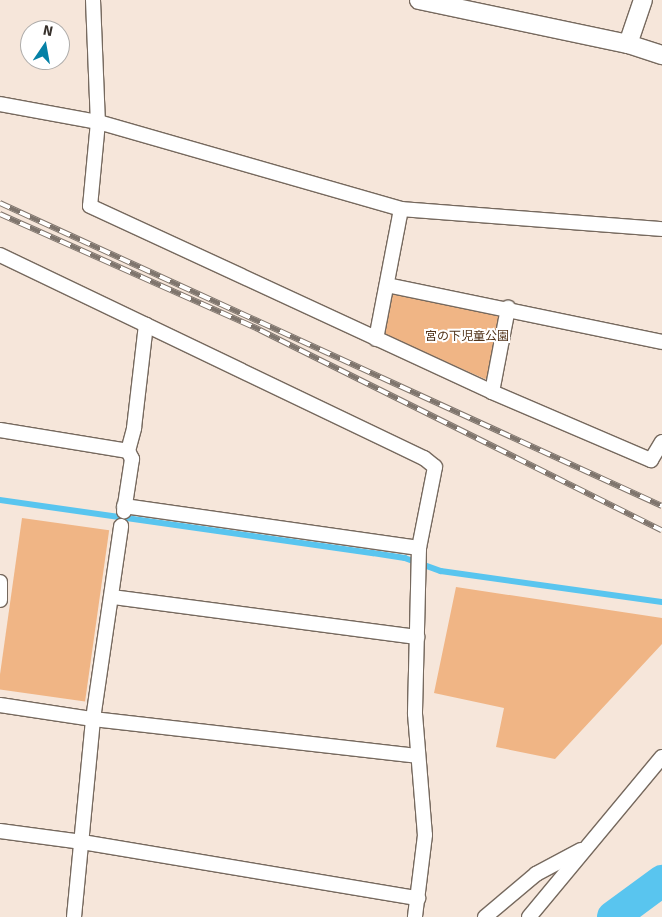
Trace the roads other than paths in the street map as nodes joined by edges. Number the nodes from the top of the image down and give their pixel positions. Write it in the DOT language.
graph roads {
  1 [pos="94,0"];
  2 [pos="419,0"];
  3 [pos="643,0"];
  4 [pos="628,44"];
  5 [pos="662,55"];
  6 [pos="0,104"];
  7 [pos="98,122"];
  8 [pos="401,209"];
  9 [pos="662,229"];
  10 [pos="0,256"];
  11 [pos="387,285"];
  12 [pos="508,308"];
  13 [pos="146,325"];
  14 [pos="376,339"];
  15 [pos="662,342"];
  16 [pos="492,392"];
  17 [pos="0,430"];
  18 [pos="662,442"];
  19 [pos="128,451"];
  20 [pos="121,526"];
  21 [pos="419,552"];
  22 [pos="0,582"];
  23 [pos="113,597"];
  24 [pos="0,600"];
  25 [pos="417,637"];
  26 [pos="0,704"];
  27 [pos="93,719"];
  28 [pos="417,756"];
  29 [pos="662,757"];
  30 [pos="0,832"];
  31 [pos="82,842"];
  32 [pos="586,848"];
  33 [pos="418,898"];
  34 [pos="74,917"];
  35 [pos="415,917"];
  36 [pos="485,917"];
  37 [pos="528,917"];
  1 -- 7 [label="street"];
  2 -- 4 [label="street"];
  3 -- 4 [label="street"];
  4 -- 5 [label="street"];
  6 -- 7 [label="street"];
  7 -- 8 [label="street"];
  7 -- 14 [label="street"];
  8 -- 9 [label="street"];
  8 -- 11 [label="street"];
  10 -- 13 [label="street"];
  11 -- 12 [label="street"];
  11 -- 14 [label="street"];
  12 -- 15 [label="street"];
  12 -- 16 [label="street"];
  13 -- 19 [label="street"];
  13 -- 21 [label="street"];
  14 -- 16 [label="street"];
  16 -- 18 [label="street"];
  17 -- 19 [label="street"];
  19 -- 21 [label="street"];
  20 -- 23 [label="street"];
  21 -- 25 [label="street"];
  22 -- 24 [label="street"];
  23 -- 25 [label="street"];
  23 -- 27 [label="street"];
  25 -- 28 [label="street"];
  26 -- 27 [label="street"];
  27 -- 28 [label="street"];
  27 -- 31 [label="street"];
  28 -- 33 [label="street"];
  29 -- 32 [label="street"];
  30 -- 31 [label="street"];
  31 -- 33 [label="street"];
  31 -- 34 [label="street"];
  32 -- 36 [label="street"];
  32 -- 37 [label="street"];
  33 -- 35 [label="street"];
}
